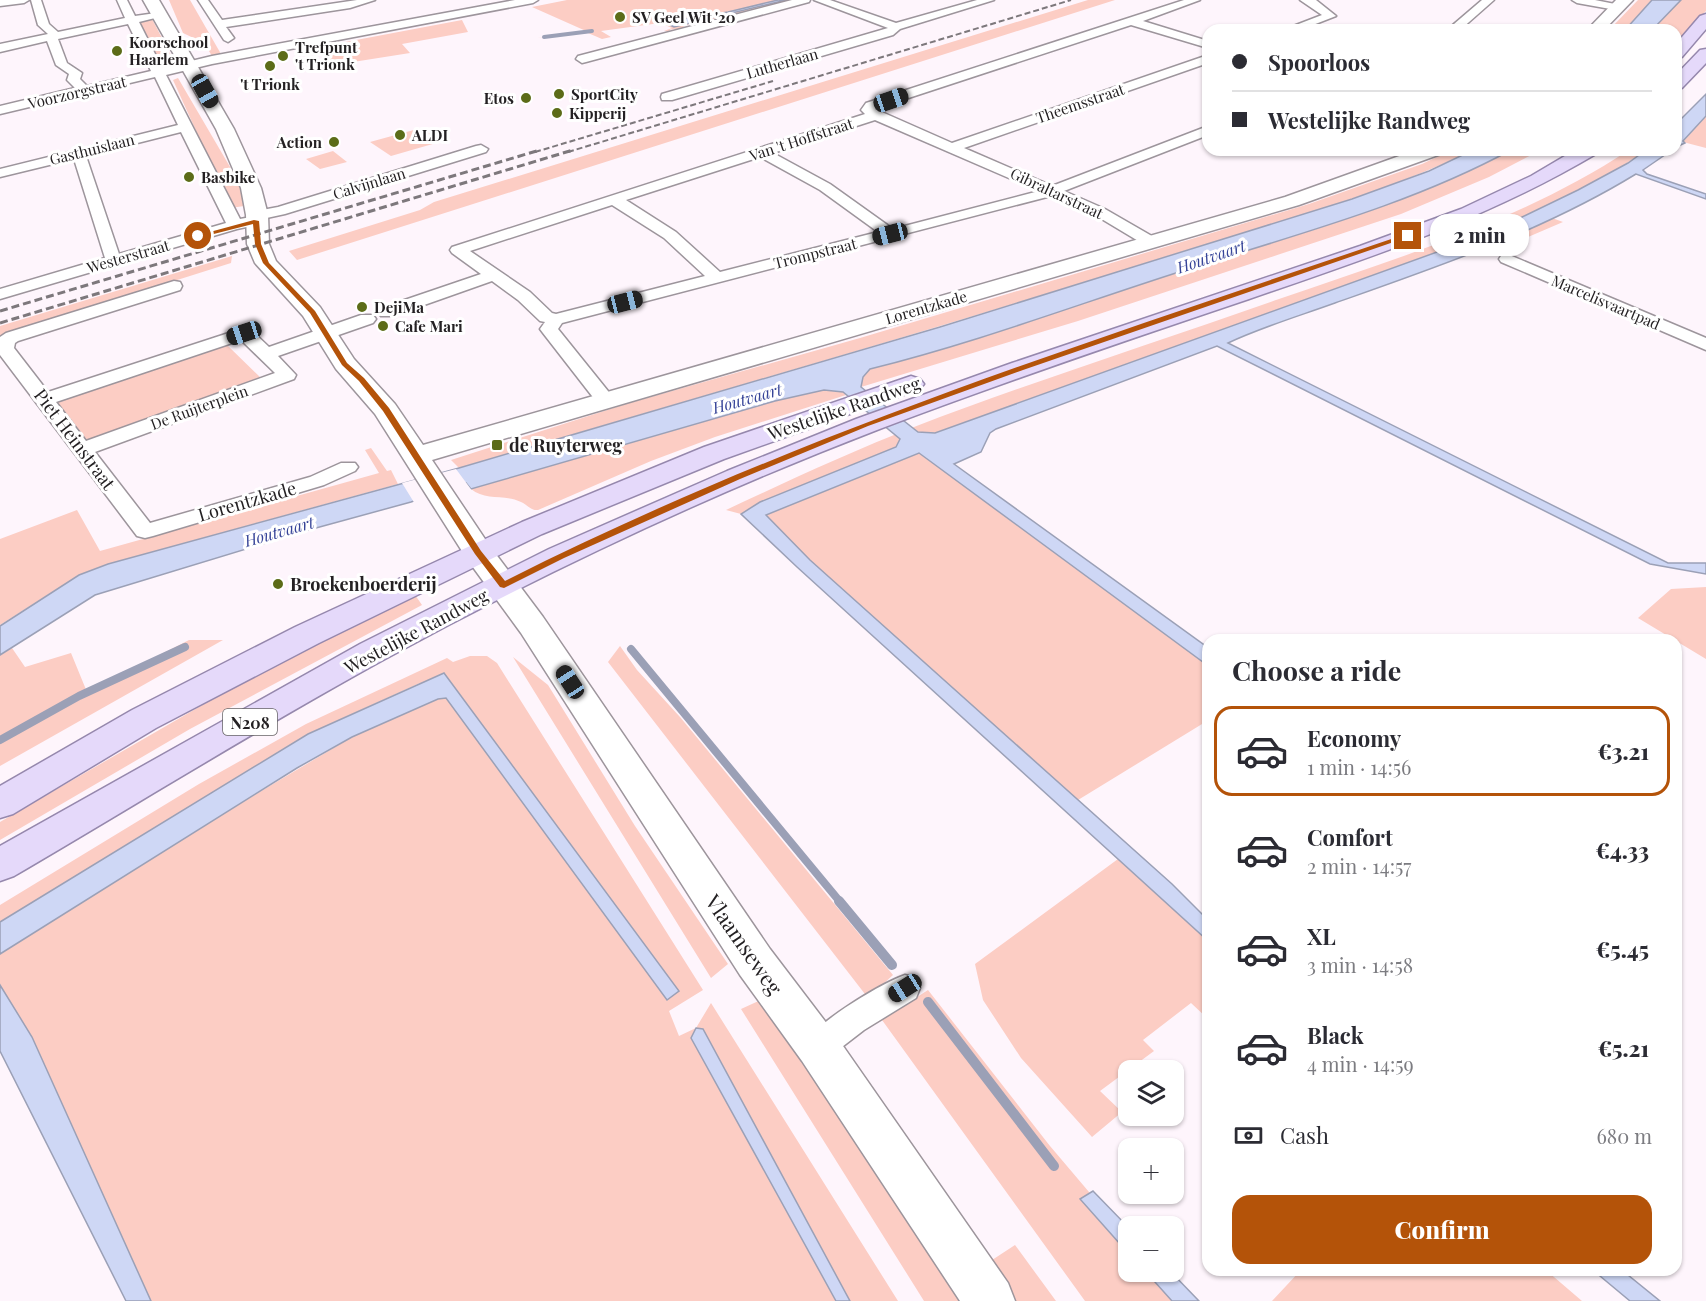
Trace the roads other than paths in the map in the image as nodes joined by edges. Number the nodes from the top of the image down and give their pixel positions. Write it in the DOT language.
graph roads {
  1 [pos="24,0"];
  2 [pos="36,0"];
  3 [pos="122,0"];
  4 [pos="205,0"];
  5 [pos="308,0"];
  6 [pos="370,0"];
  7 [pos="529,0"];
  8 [pos="806,0"];
  9 [pos="819,0"];
  10 [pos="989,0"];
  11 [pos="1195,0"];
  12 [pos="1305,0"];
  13 [pos="1467,0"];
  14 [pos="1577,0"];
  15 [pos="1487,2"];
  16 [pos="0,3"];
  17 [pos="1620,3"];
  18 [pos="155,7"];
  19 [pos="323,10"];
  20 [pos="131,18"];
  21 [pos="1706,19"];
  22 [pos="1132,21"];
  23 [pos="219,24"];
  24 [pos="1307,24"];
  25 [pos="1460,24"];
  26 [pos="1601,24"];
  27 [pos="896,27"];
  28 [pos="52,36"];
  29 [pos="1202,43"];
  30 [pos="1682,45"];
  31 [pos="0,48"];
  32 [pos="1706,54"];
  33 [pos="238,56"];
  34 [pos="582,59"];
  35 [pos="1202,63"];
  36 [pos="190,66"];
  37 [pos="158,73"];
  38 [pos="1682,78"];
  39 [pos="84,90"];
  40 [pos="667,97"];
  41 [pos="0,110"];
  42 [pos="869,117"];
  43 [pos="185,127"];
  44 [pos="1202,132"];
  45 [pos="481,149"];
  46 [pos="956,149"];
  47 [pos="762,152"];
  48 [pos="76,153"];
  49 [pos="1417,156"];
  50 [pos="1542,156"];
  51 [pos="1580,156"];
  52 [pos="0,173"];
  53 [pos="1054,191"];
  54 [pos="615,200"];
  55 [pos="235,225"];
  56 [pos="257,226"];
  57 [pos="890,234"];
  58 [pos="1151,242"];
  59 [pos="1507,259"];
  60 [pos="116,260"];
  61 [pos="494,275"];
  62 [pos="717,278"];
  63 [pos="174,286"];
  64 [pos="0,294"];
  65 [pos="387,312"];
  66 [pos="367,319"];
  67 [pos="556,319"];
  68 [pos="327,332"];
  69 [pos="1706,345"];
  70 [pos="2,349"];
  71 [pos="266,354"];
  72 [pos="45,399"];
  73 [pos="606,401"];
  74 [pos="83,449"];
  75 [pos="422,465"];
  76 [pos="348,467"];
  77 [pos="145,531"];
  78 [pos="478,552"];
  79 [pos="504,585"];
  80 [pos="0,804"];
  81 [pos="0,865"];
  82 [pos="905,988"];
  83 [pos="818,1047"];
  84 [pos="990,1301"];
  1 -- 16 [label="street"];
  2 -- 28 [label="street"];
  3 -- 20 [label="street"];
  4 -- 23 [label="street"];
  5 -- 19 [label="street"];
  6 -- 19 [label="street"];
  7 -- 33 [label="street, Voorzorgstraat"];
  8 -- 34 [label="street"];
  9 -- 27 [label="street"];
  10 -- 27 [label="street, Lutherlaan"];
  11 -- 22 [label="street, Van 't Hoffstraat"];
  12 -- 24 [label="street"];
  13 -- 15 [label="street"];
  14 -- 17 [label="street"];
  15 -- 25 [label="street"];
  17 -- 26 [label="street"];
  18 -- 20 [label="street"];
  18 -- 36 [label="street, Vlaamseweg"];
  19 -- 23 [label="street"];
  20 -- 28 [label="street"];
  20 -- 37 [label="street"];
  21 -- 30 [label="main road"];
  22 -- 29 [label="street"];
  22 -- 42 [label="street, Van 't Hoffstraat"];
  23 -- 33 [label="street"];
  27 -- 40 [label="street, Lutherlaan"];
  28 -- 31 [label="street"];
  28 -- 39 [label="street"];
  32 -- 38 [label="main road"];
  33 -- 36 [label="street, Voorzorgstraat"];
  35 -- 46 [label="street, Theemsstraat"];
  36 -- 37 [label="street, Voorzorgstraat"];
  36 -- 56 [label="street, Vlaamseweg"];
  37 -- 39 [label="street, Voorzorgstraat"];
  37 -- 43 [label="street"];
  39 -- 41 [label="street, Voorzorgstraat"];
  42 -- 46 [label="street, Gibraltarstraat"];
  42 -- 47 [label="street, Van 't Hoffstraat"];
  43 -- 48 [label="street, Gasthuislaan"];
  43 -- 55 [label="street"];
  44 -- 53 [label="street, Trompstraat"];
  45 -- 56 [label="street, Calvijnlaan"];
  46 -- 53 [label="street, Gibraltarstraat"];
  47 -- 54 [label="street, Van 't Hoffstraat"];
  47 -- 57 [label="street"];
  48 -- 52 [label="street, Gasthuislaan"];
  48 -- 60 [label="street"];
  49 -- 58 [label="street, Lorentzkade"];
  50 -- 78 [label="main road, Westelijke Randweg"];
  51 -- 79 [label="main road, Westelijke Randweg / N208"];
  53 -- 57 [label="street, Trompstraat"];
  53 -- 58 [label="street, Gibraltarstraat"];
  54 -- 61 [label="street, Van 't Hoffstraat"];
  54 -- 62 [label="street"];
  55 -- 56 [label="street, Westerstraat"];
  55 -- 60 [label="street, Westerstraat"];
  56 -- 68 [label="street, Vlaamseweg"];
  57 -- 62 [label="street, Trompstraat"];
  58 -- 73 [label="street, Lorentzkade"];
  59 -- 69 [label="street, Marcelisvaartpad"];
  60 -- 64 [label="street, Westerstraat"];
  61 -- 65 [label="street"];
  61 -- 67 [label="street"];
  62 -- 67 [label="street, Trompstraat"];
  63 -- 70 [label="street"];
  66 -- 68 [label="street"];
  67 -- 73 [label="street"];
  68 -- 71 [label="street"];
  68 -- 75 [label="street, Vlaamseweg"];
  70 -- 72 [label="street, Piet Heinstraat"];
  71 -- 72 [label="street, De Ruijterplein"];
  71 -- 74 [label="street, De Ruijterplein"];
  72 -- 74 [label="street, Piet Heinstraat"];
  73 -- 75 [label="street, Lorentzkade"];
  74 -- 77 [label="street, Piet Heinstraat"];
  75 -- 78 [label="street, Vlaamseweg"];
  76 -- 77 [label="street, Lorentzkade"];
  78 -- 79 [label="street, Vlaamseweg"];
  78 -- 80 [label="main road, Westelijke Randweg"];
  79 -- 81 [label="main road, Westelijke Randweg / N208"];
  79 -- 83 [label="street, Vlaamseweg"];
  82 -- 83 [label="street"];
  83 -- 84 [label="street, Vlaamseweg"];
}
